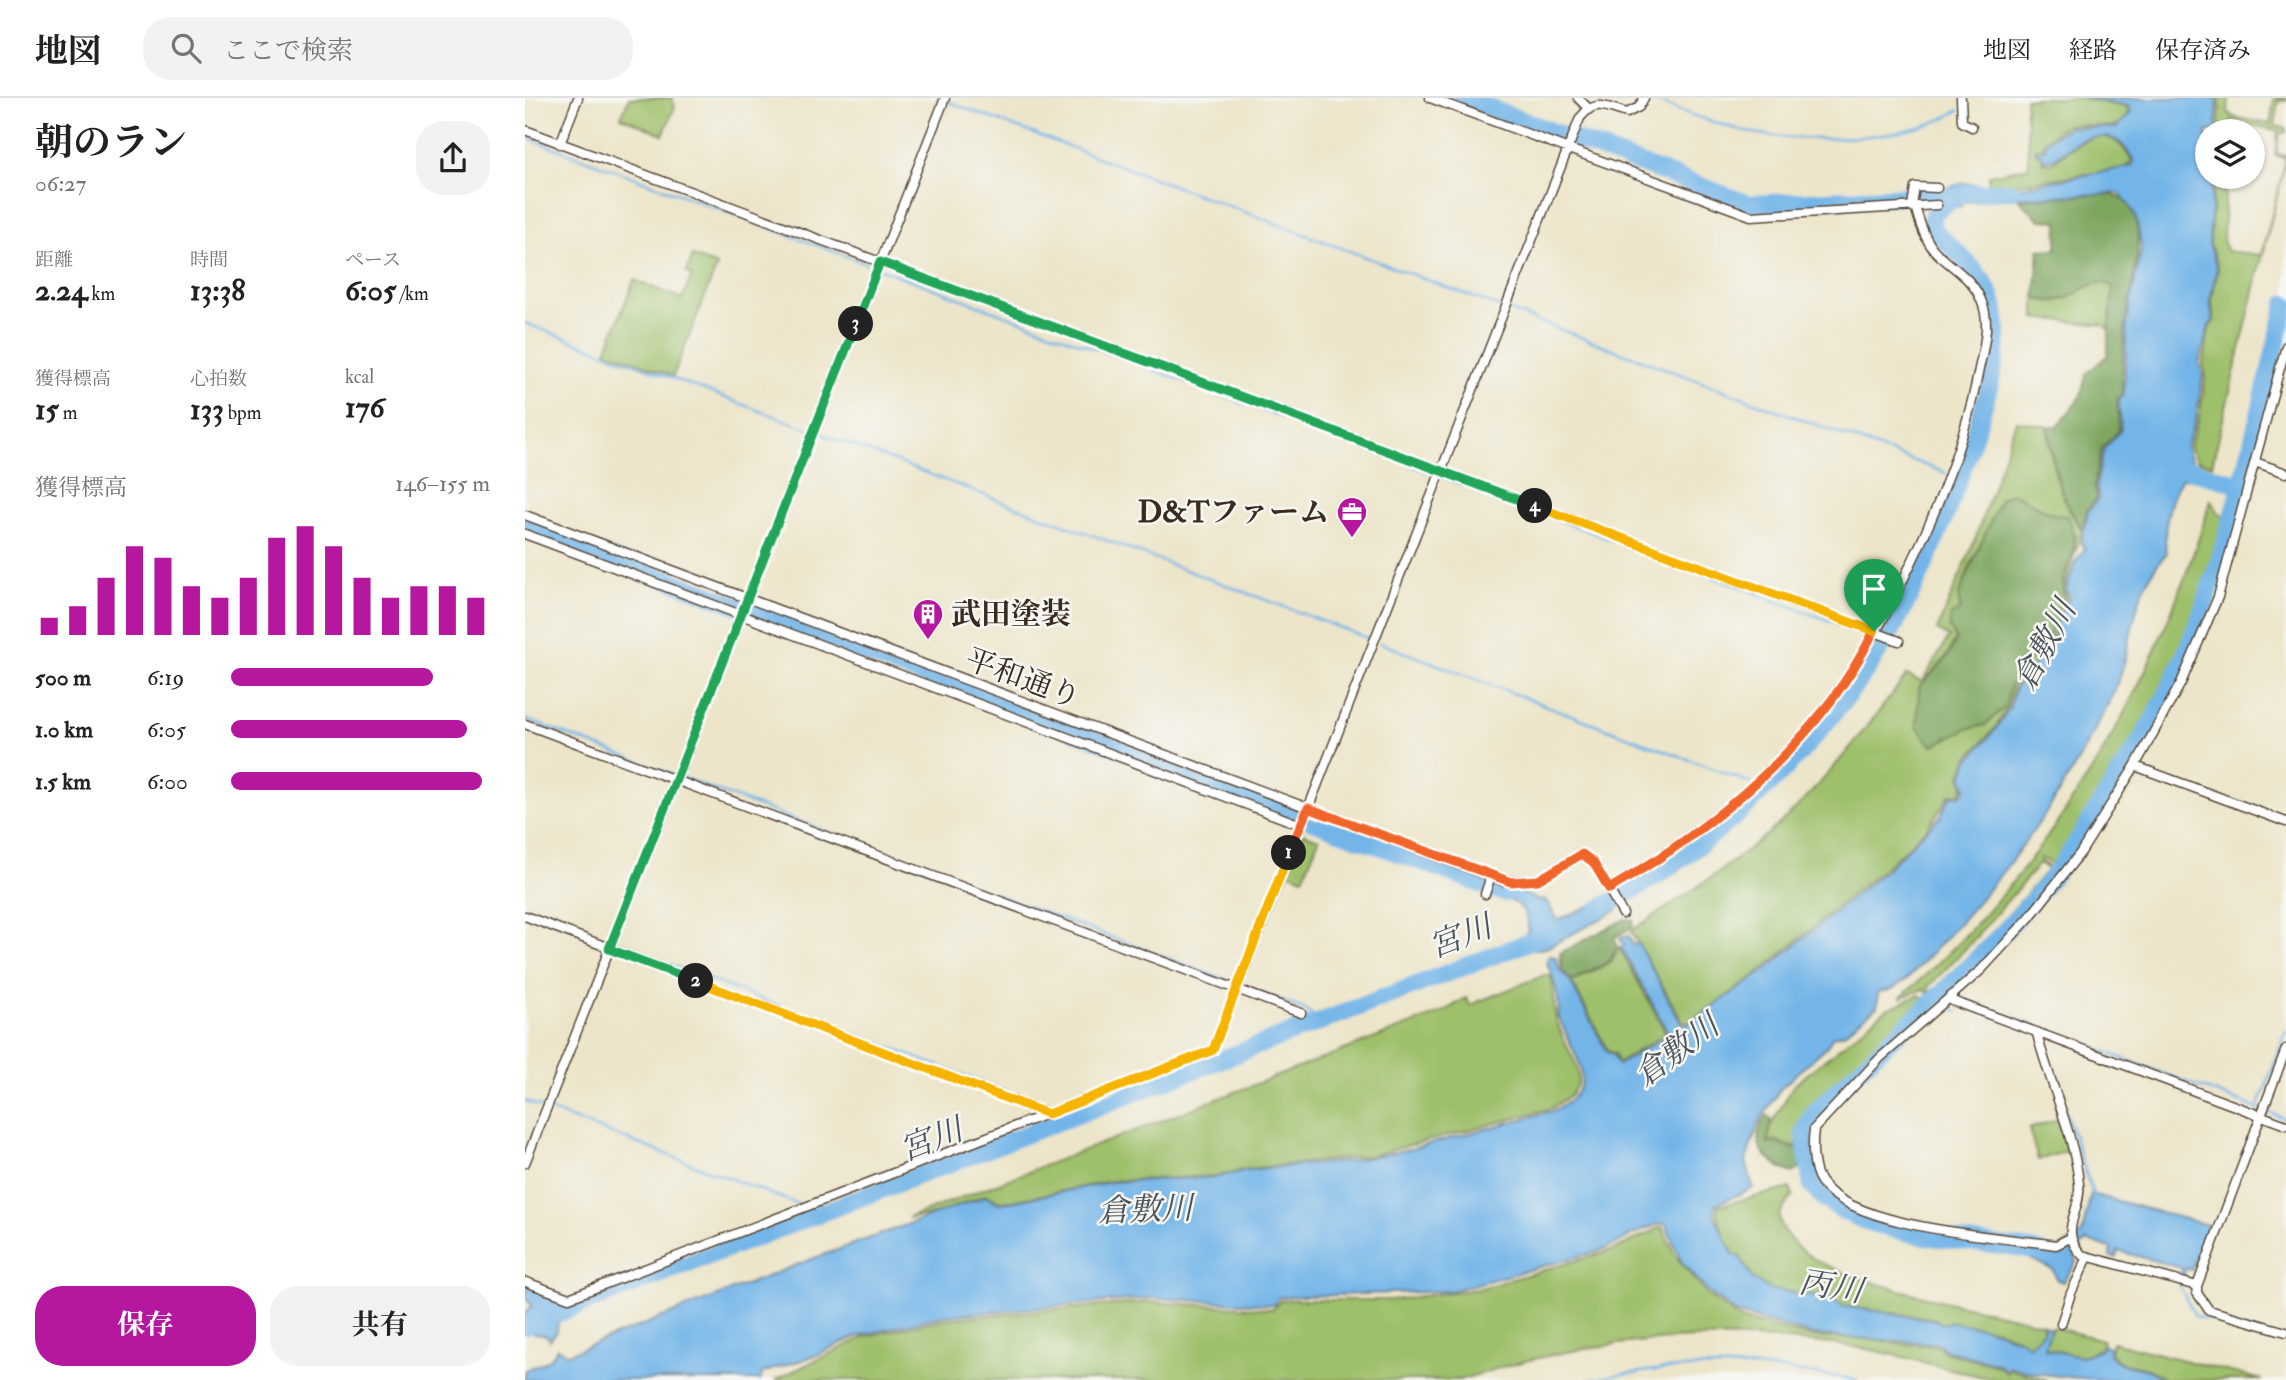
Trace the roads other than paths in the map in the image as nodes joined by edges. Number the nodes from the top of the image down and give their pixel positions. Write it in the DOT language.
graph roads {
  1 [pos="578,98"];
  2 [pos="1430,98"];
  3 [pos="1578,98"];
  4 [pos="1643,99"];
  5 [pos="944,101"];
  6 [pos="1961,105"];
  7 [pos="1588,108"];
  8 [pos="1969,127"];
  9 [pos="525,130"];
  10 [pos="560,144"];
  11 [pos="1569,147"];
  12 [pos="1937,188"];
  13 [pos="1913,204"];
  14 [pos="1937,205"];
  15 [pos="878,266"];
  16 [pos="2286,346"];
  17 [pos="2255,463"];
  18 [pos="2286,472"];
  19 [pos="1439,475"];
  20 [pos="525,515"];
  21 [pos="525,534"];
  22 [pos="746,601"];
  23 [pos="741,615"];
  24 [pos="1874,634"];
  25 [pos="1897,641"];
  26 [pos="525,724"];
  27 [pos="2135,766"];
  28 [pos="678,777"];
  29 [pos="1307,809"];
  30 [pos="2286,822"];
  31 [pos="1302,823"];
  32 [pos="1490,878"];
  33 [pos="1611,891"];
  34 [pos="1485,893"];
  35 [pos="1622,911"];
  36 [pos="525,916"];
  37 [pos="611,945"];
  38 [pos="1238,986"];
  39 [pos="1950,1000"];
  40 [pos="1301,1013"];
  41 [pos="2036,1034"];
  42 [pos="2286,1049"];
  43 [pos="1052,1112"];
  44 [pos="2262,1116"];
  45 [pos="2286,1125"];
  46 [pos="525,1163"];
  47 [pos="2071,1239"];
  48 [pos="2088,1257"];
  49 [pos="525,1283"];
  50 [pos="2197,1286"];
  51 [pos="2061,1324"];
  52 [pos="2286,1332"];
  1 -- 10 [label="street"];
  2 -- 11 [label="street"];
  3 -- 7 [label="street"];
  4 -- 7 [label="street"];
  5 -- 15 [label="street"];
  6 -- 8 [label="street"];
  7 -- 11 [label="street"];
  9 -- 10 [label="street"];
  10 -- 15 [label="street"];
  11 -- 13 [label="street"];
  11 -- 19 [label="street"];
  12 -- 13 [label="street"];
  13 -- 14 [label="street"];
  13 -- 24 [label="street"];
  15 -- 19 [label="street"];
  15 -- 22 [label="street"];
  16 -- 17 [label="street"];
  17 -- 18 [label="street"];
  17 -- 27 [label="street"];
  19 -- 24 [label="street"];
  19 -- 29 [label="street"];
  20 -- 22 [label="street, 平和通り"];
  21 -- 23 [label="street"];
  22 -- 23 [label="street"];
  22 -- 29 [label="street, 平和通り"];
  23 -- 28 [label="street"];
  23 -- 31 [label="street"];
  24 -- 25 [label="street"];
  24 -- 33 [label="street"];
  26 -- 28 [label="street"];
  27 -- 30 [label="street"];
  27 -- 39 [label="street"];
  28 -- 37 [label="street"];
  28 -- 38 [label="street"];
  29 -- 31 [label="street"];
  29 -- 32 [label="street, 平和通り"];
  31 -- 38 [label="street"];
  32 -- 33 [label="street, 平和通り"];
  32 -- 34 [label="street"];
  33 -- 35 [label="street"];
  36 -- 37 [label="street"];
  37 -- 43 [label="street"];
  37 -- 46 [label="street"];
  38 -- 40 [label="street"];
  38 -- 43 [label="street"];
  39 -- 41 [label="street"];
  39 -- 47 [label="street"];
  41 -- 44 [label="street"];
  41 -- 47 [label="street"];
  42 -- 44 [label="street"];
  43 -- 49 [label="street"];
  44 -- 45 [label="street"];
  44 -- 50 [label="street"];
  47 -- 48 [label="street"];
  48 -- 50 [label="street"];
  48 -- 51 [label="street"];
  50 -- 52 [label="street"];
}
